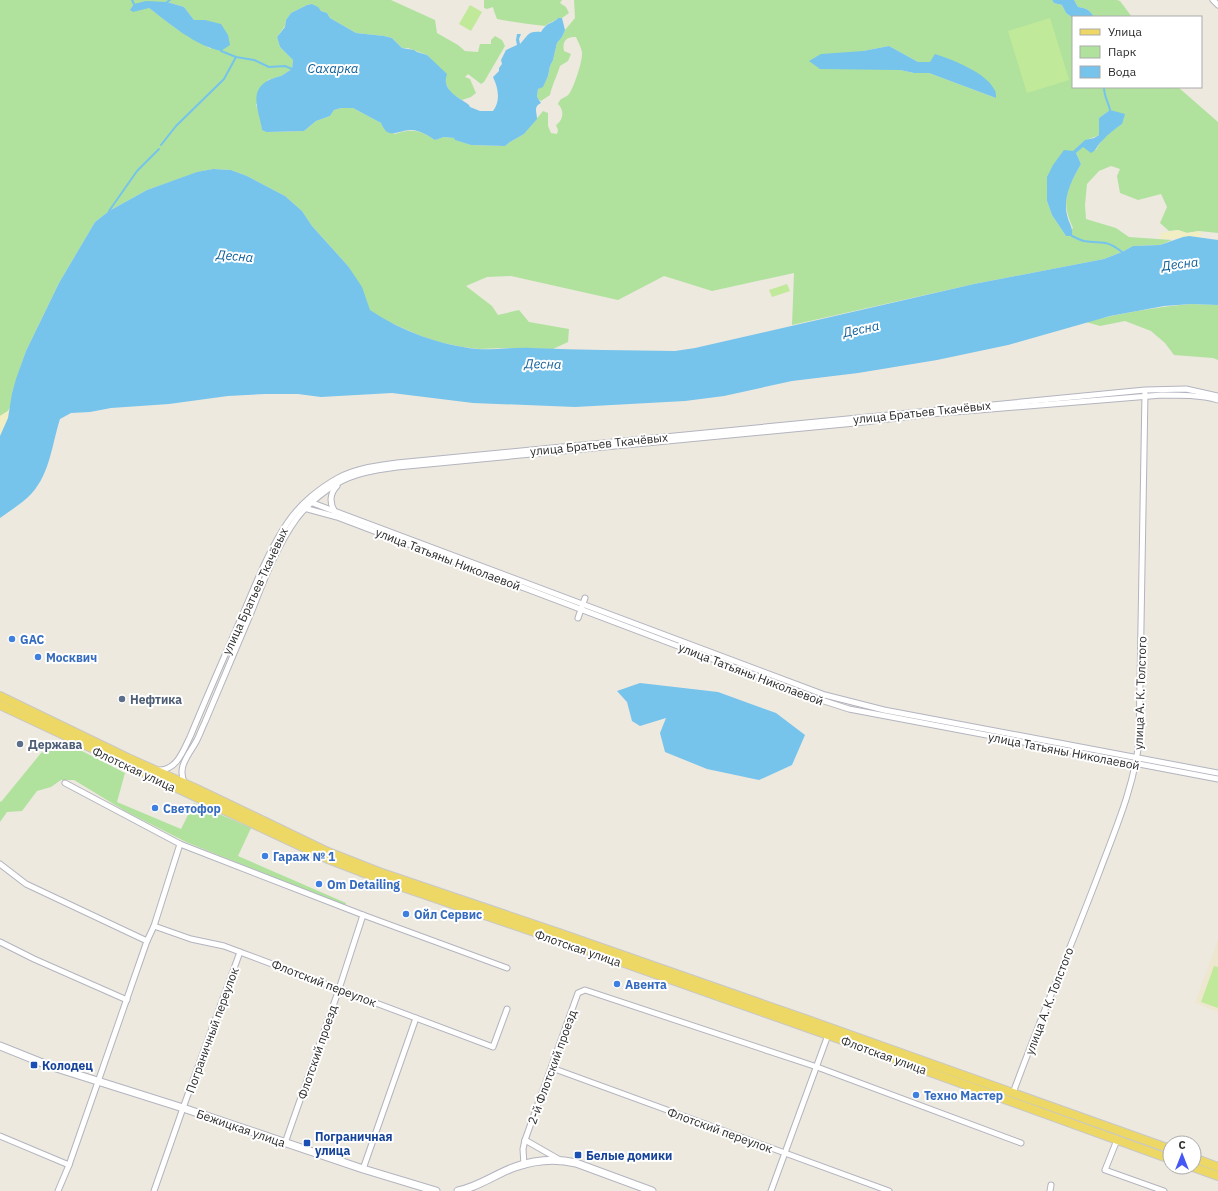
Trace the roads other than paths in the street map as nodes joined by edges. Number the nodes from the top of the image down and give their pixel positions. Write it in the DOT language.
graph roads {
  1 [pos="1213,0"];
  2 [pos="1218,5"];
  3 [pos="1145,393"];
  4 [pos="1218,396"];
  5 [pos="1218,400"];
  6 [pos="339,483"];
  7 [pos="310,502"];
  8 [pos="303,508"];
  9 [pos="302,513"];
  10 [pos="334,514"];
  11 [pos="585,598"];
  12 [pos="582,607"];
  13 [pos="578,618"];
  14 [pos="0,696"];
  15 [pos="0,705"];
  16 [pos="1137,758"];
  17 [pos="1136,764"];
  18 [pos="154,770"];
  19 [pos="1218,773"];
  20 [pos="1218,779"];
  21 [pos="65,783"];
  22 [pos="186,784"];
  23 [pos="180,844"];
  24 [pos="0,864"];
  25 [pos="363,916"];
  26 [pos="154,926"];
  27 [pos="147,941"];
  28 [pos="0,942"];
  29 [pos="240,952"];
  30 [pos="507,968"];
  31 [pos="339,989"];
  32 [pos="127,1000"];
  33 [pos="507,1009"];
  34 [pos="416,1018"];
  35 [pos="828,1035"];
  36 [pos="0,1046"];
  37 [pos="552,1068"];
  38 [pos="817,1068"];
  39 [pos="98,1082"];
  40 [pos="1013,1093"];
  41 [pos="183,1108"];
  42 [pos="0,1136"];
  43 [pos="525,1140"];
  44 [pos="1117,1140"];
  45 [pos="285,1143"];
  46 [pos="1022,1143"];
  47 [pos="1162,1147"];
  48 [pos="785,1154"];
  49 [pos="1162,1156"];
  50 [pos="561,1160"];
  51 [pos="1202,1161"];
  52 [pos="69,1165"];
  53 [pos="524,1165"];
  54 [pos="1218,1167"];
  55 [pos="363,1169"];
  56 [pos="1202,1170"];
  57 [pos="1218,1176"];
  58 [pos="1051,1185"];
  59 [pos="58,1191"];
  60 [pos="154,1191"];
  61 [pos="432,1191"];
  62 [pos="436,1191"];
  63 [pos="458,1191"];
  64 [pos="652,1191"];
  65 [pos="771,1191"];
  66 [pos="888,1191"];
  67 [pos="1050,1191"];
  68 [pos="1164,1191"];
  1 -- 2 [label="street"];
  3 -- 4 [label="street, улица Братьев Ткачёвых"];
  3 -- 5 [label="street, улица Братьев Ткачёвых"];
  3 -- 6 [label="street, улица Братьев Ткачёвых"];
  3 -- 7 [label="street, улица Братьев Ткачёвых"];
  3 -- 16 [label="street, улица А. К. Толстого"];
  6 -- 7 [label="street, улица Братьев Ткачёвых"];
  6 -- 10 [label="street"];
  7 -- 8 [label="street, улица Братьев Ткачёвых"];
  7 -- 10 [label="street, улица Татьяны Николаевой"];
  8 -- 9 [label="street, улица Братьев Ткачёвых"];
  8 -- 10 [label="street, улица Татьяны Николаевой"];
  8 -- 18 [label="street, улица Братьев Ткачёвых"];
  9 -- 10 [label="street"];
  9 -- 22 [label="street, улица Братьев Ткачёвых"];
  10 -- 12 [label="street, улица Татьяны Николаевой"];
  11 -- 12 [label="street"];
  12 -- 13 [label="street"];
  12 -- 16 [label="street, улица Татьяны Николаевой"];
  12 -- 17 [label="street, улица Татьяны Николаевой"];
  14 -- 18 [label="main road, Флотская улица"];
  15 -- 35 [label="main road, Флотская улица"];
  16 -- 17 [label="street, улица А. К. Толстого"];
  16 -- 19 [label="street, улица Татьяны Николаевой"];
  17 -- 20 [label="street, улица Татьяны Николаевой"];
  17 -- 40 [label="street, улица А. К. Толстого"];
  18 -- 22 [label="main road, Флотская улица"];
  21 -- 23 [label="street"];
  22 -- 40 [label="main road, Флотская улица"];
  23 -- 25 [label="street"];
  23 -- 26 [label="street"];
  24 -- 27 [label="street"];
  25 -- 30 [label="street"];
  25 -- 31 [label="street, Флотский проезд"];
  26 -- 27 [label="street"];
  26 -- 29 [label="street, Флотский переулок"];
  27 -- 32 [label="street"];
  28 -- 32 [label="street"];
  29 -- 31 [label="street, Флотский переулок"];
  29 -- 41 [label="street, Пограничный переулок"];
  31 -- 34 [label="street, Флотский переулок"];
  31 -- 45 [label="street, Флотский проезд"];
  32 -- 39 [label="street"];
  33 -- 34 [label="street, Флотский переулок"];
  34 -- 55 [label="street"];
  35 -- 38 [label="street"];
  35 -- 44 [label="main road, Флотская улица"];
  36 -- 39 [label="street, Бежицкая улица"];
  37 -- 38 [label="street, 2-й Флотский проезд"];
  37 -- 43 [label="street, 2-й Флотский проезд"];
  37 -- 48 [label="street, Флотский переулок"];
  38 -- 46 [label="street"];
  38 -- 48 [label="street"];
  39 -- 41 [label="street, Бежицкая улица"];
  39 -- 52 [label="street"];
  40 -- 47 [label="main road, Флотская улица"];
  41 -- 45 [label="street, Бежицкая улица"];
  41 -- 60 [label="street, Бежицкая улица"];
  42 -- 52 [label="street"];
  43 -- 50 [label="street"];
  43 -- 53 [label="street, 2-й Флотский проезд"];
  44 -- 49 [label="main road, Флотская улица"];
  44 -- 68 [label="street"];
  45 -- 55 [label="street, Бежицкая улица"];
  48 -- 65 [label="street"];
  48 -- 66 [label="street, Флотский переулок"];
  50 -- 53 [label="street"];
  50 -- 64 [label="street"];
  51 -- 54 [label="main road"];
  52 -- 59 [label="street"];
  53 -- 63 [label="street"];
  55 -- 61 [label="street, Бежицкая улица"];
  56 -- 57 [label="main road"];
  58 -- 67 [label="street"];
  61 -- 62 [label="street, Бежицкая улица"];
}
